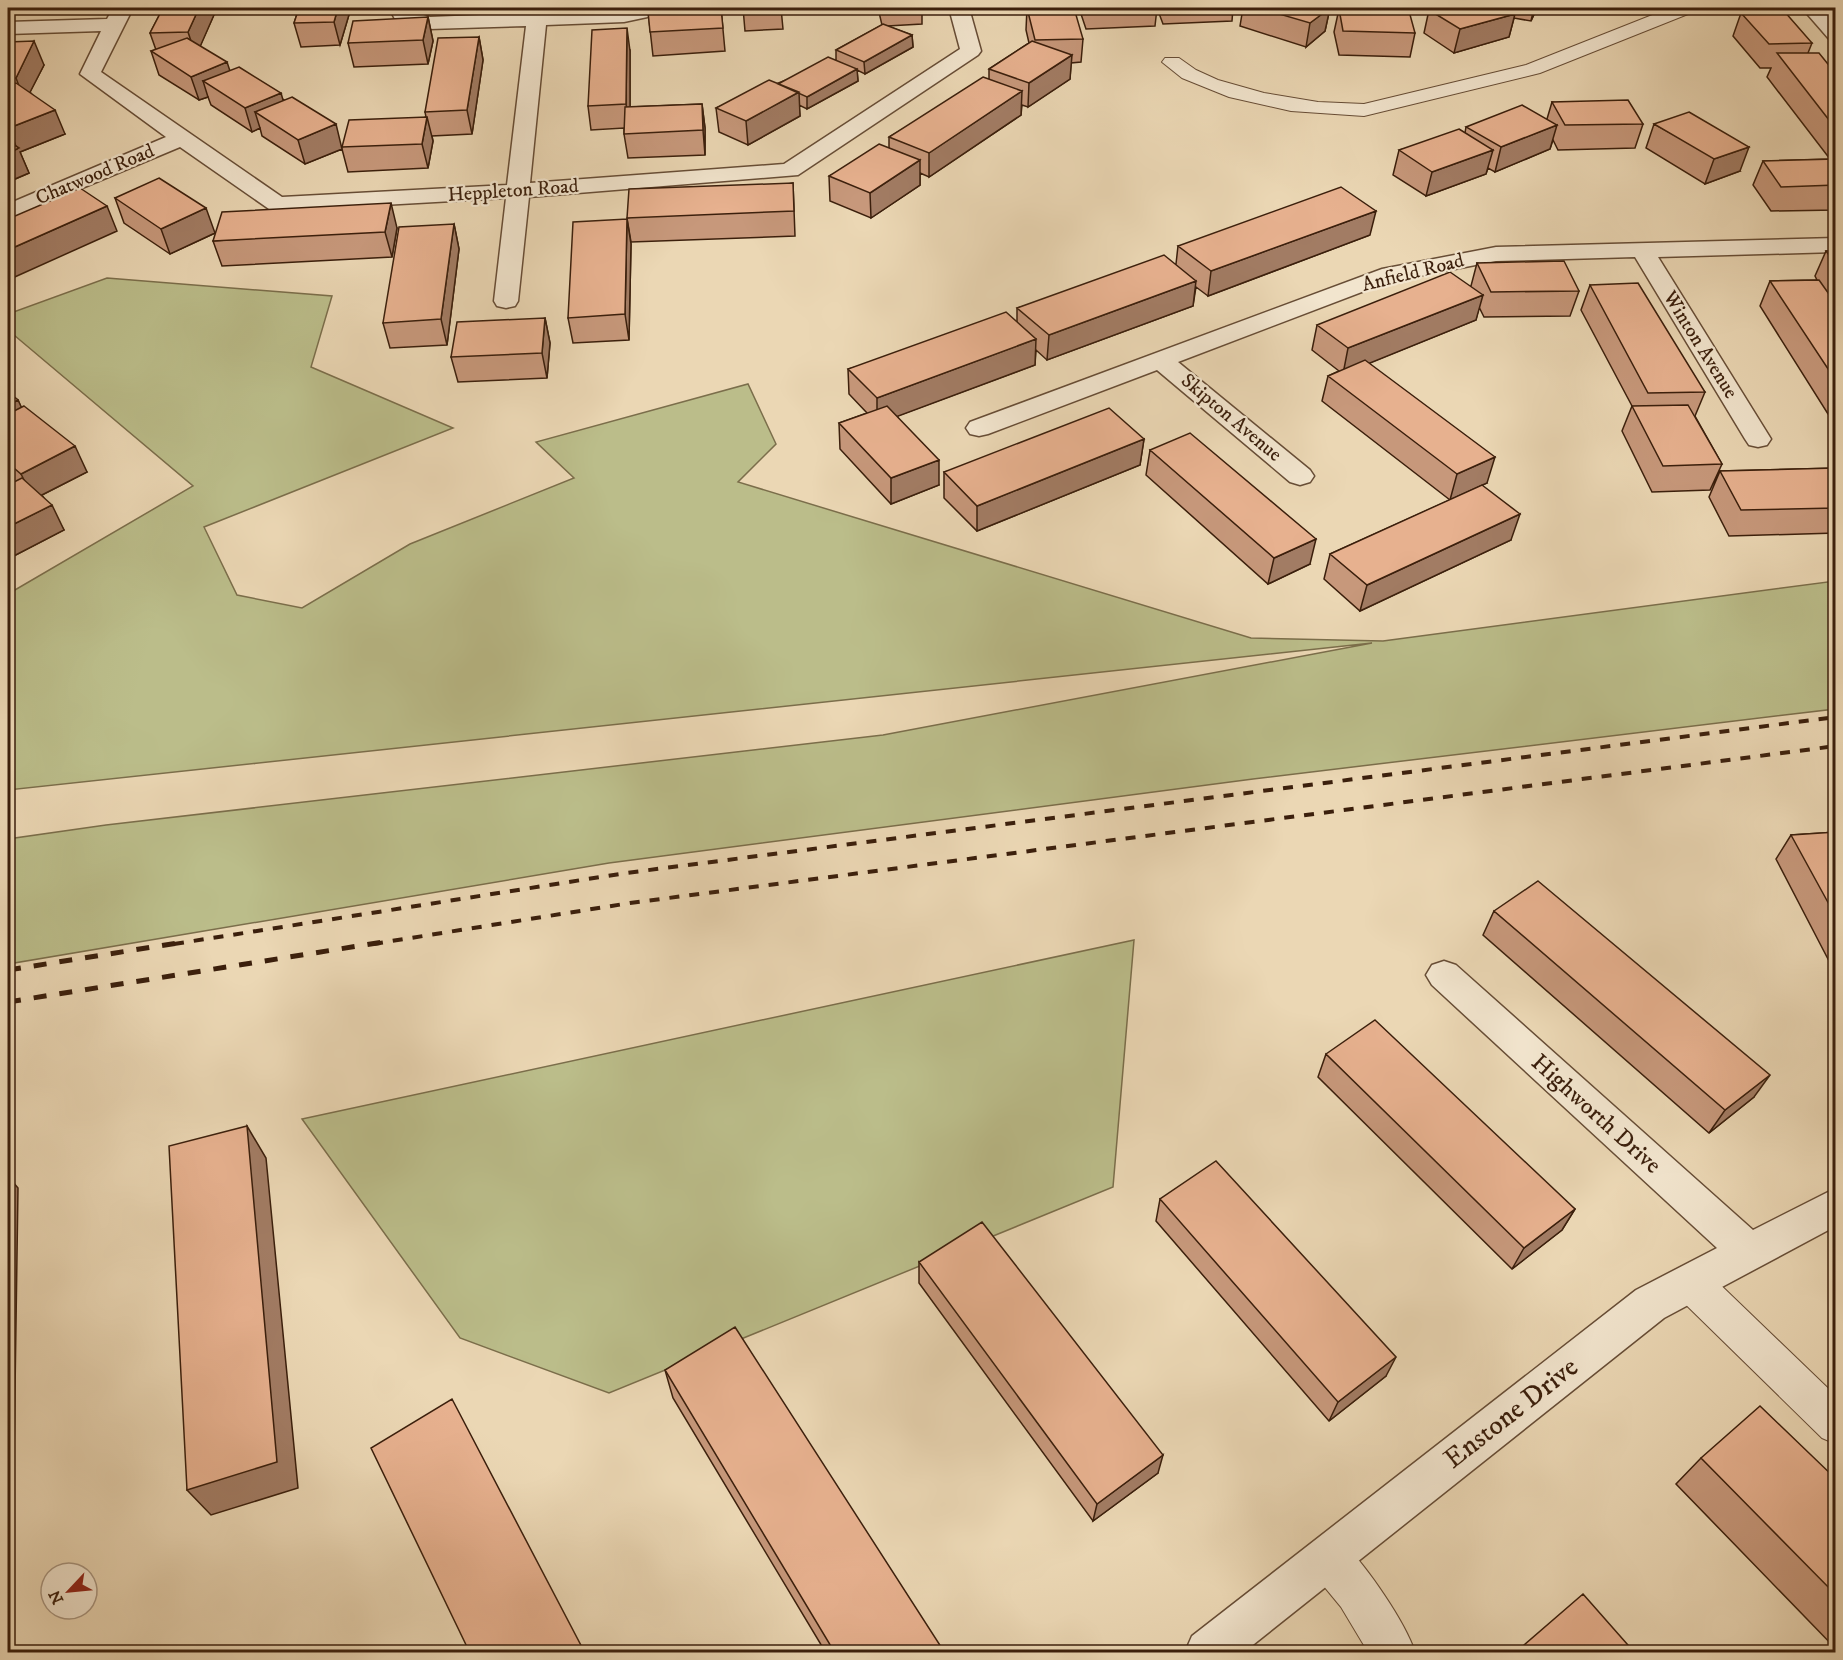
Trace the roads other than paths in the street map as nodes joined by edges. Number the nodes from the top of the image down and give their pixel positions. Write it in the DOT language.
graph roads {
  1 [pos="399,8"];
  2 [pos="664,8"];
  3 [pos="959,8"];
  4 [pos="1686,8"];
  5 [pos="1812,8"];
  6 [pos="537,14"];
  7 [pos="119,16"];
  8 [pos="8,28"];
  9 [pos="1836,35"];
  10 [pos="1172,62"];
  11 [pos="182,138"];
  12 [pos="516,192"];
  13 [pos="8,212"];
  14 [pos="1836,245"];
  15 [pos="1642,250"];
  16 [pos="506,301"];
  17 [pos="1161,360"];
  18 [pos="979,428"];
  19 [pos="1758,439"];
  20 [pos="1300,476"];
  21 [pos="1444,975"];
  22 [pos="1836,1206"];
  23 [pos="1749,1252"];
  24 [pos="1691,1283"];
  25 [pos="1836,1424"];
  26 [pos="1328,1558"];
  27 [pos="1208,1653"];
  28 [pos="1393,1653"];
  1 -- 6 [label="street"];
  2 -- 6 [label="street"];
  3 -- 12 [label="street, Heppleton Road"];
  4 -- 10 [label="lane"];
  5 -- 9 [label="street"];
  6 -- 12 [label="street"];
  7 -- 8 [label="street"];
  7 -- 11 [label="street, Heppleton Road"];
  11 -- 12 [label="street, Heppleton Road"];
  11 -- 13 [label="street, Chatwood Road"];
  12 -- 16 [label="street"];
  14 -- 15 [label="street, Anfield Road"];
  15 -- 17 [label="street, Anfield Road"];
  15 -- 19 [label="street, Winton Avenue"];
  17 -- 18 [label="street, Anfield Road"];
  17 -- 20 [label="street, Skipton Avenue"];
  21 -- 23 [label="street, Highworth Drive"];
  22 -- 23 [label="street, Enstone Drive"];
  23 -- 24 [label="street, Enstone Drive"];
  24 -- 25 [label="lane"];
  24 -- 26 [label="street, Enstone Drive"];
  26 -- 27 [label="street, Enstone Drive"];
  26 -- 28 [label="lane"];
}
